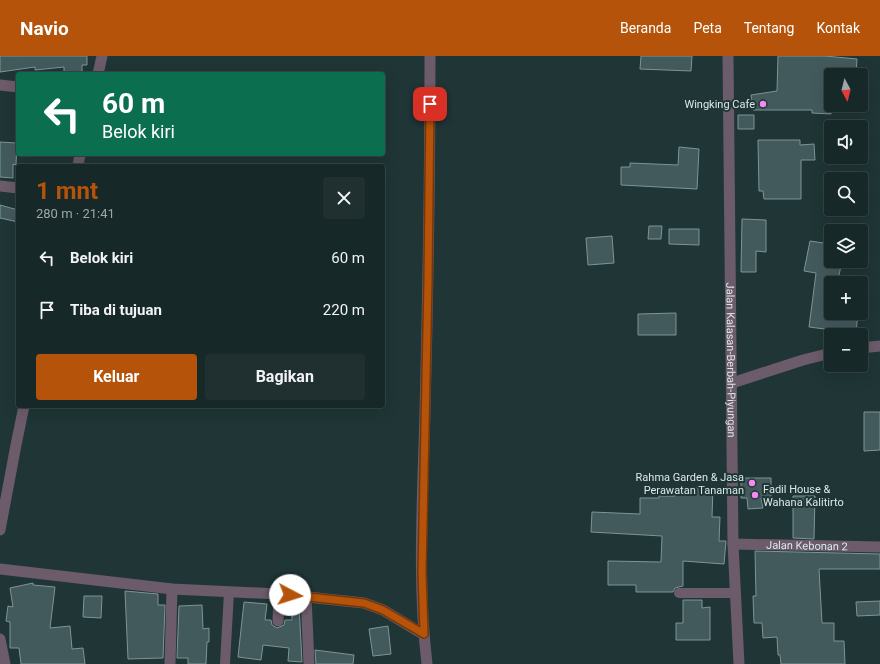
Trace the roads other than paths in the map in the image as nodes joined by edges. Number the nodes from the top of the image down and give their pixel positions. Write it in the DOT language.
graph roads {
  1 [pos="102,56"];
  2 [pos="430,56"];
  3 [pos="728,56"];
  4 [pos="98,72"];
  5 [pos="0,85"];
  6 [pos="16,87"];
  7 [pos="0,186"];
  8 [pos="16,188"];
  9 [pos="880,346"];
  10 [pos="868,347"];
  11 [pos="824,355"];
  12 [pos="732,383"];
  13 [pos="24,408"];
  14 [pos="0,530"];
  15 [pos="733,544"];
  16 [pos="880,547"];
  17 [pos="0,569"];
  18 [pos="172,589"];
  19 [pos="229,592"];
  20 [pos="679,593"];
  21 [pos="736,593"];
  22 [pos="279,594"];
  23 [pos="306,596"];
  24 [pos="278,622"];
  25 [pos="424,634"];
  26 [pos="0,639"];
  27 [pos="5,664"];
  28 [pos="170,664"];
  29 [pos="225,664"];
  30 [pos="309,664"];
  31 [pos="427,664"];
  32 [pos="739,664"];
  1 -- 4 [label="street"];
  2 -- 25 [label="street"];
  3 -- 12 [label="street, Jalan Kalasan-Berbah-Piyungan"];
  5 -- 6 [label="street"];
  7 -- 8 [label="street"];
  9 -- 10 [label="street"];
  11 -- 12 [label="street"];
  12 -- 15 [label="street, Jalan Kalasan-Berbah-Piyungan"];
  13 -- 14 [label="street"];
  15 -- 16 [label="street, Jalan Kebonan 2"];
  15 -- 21 [label="street, Jalan Kalasan-Berbah-Piyungan"];
  17 -- 18 [label="street"];
  18 -- 19 [label="street"];
  18 -- 28 [label="street"];
  19 -- 22 [label="street"];
  19 -- 29 [label="lane"];
  20 -- 21 [label="lane"];
  21 -- 32 [label="street, Jalan Kalasan-Berbah-Piyungan"];
  22 -- 23 [label="street"];
  22 -- 24 [label="street"];
  23 -- 25 [label="street"];
  23 -- 30 [label="street"];
  25 -- 31 [label="street"];
  26 -- 27 [label="street"];
}
